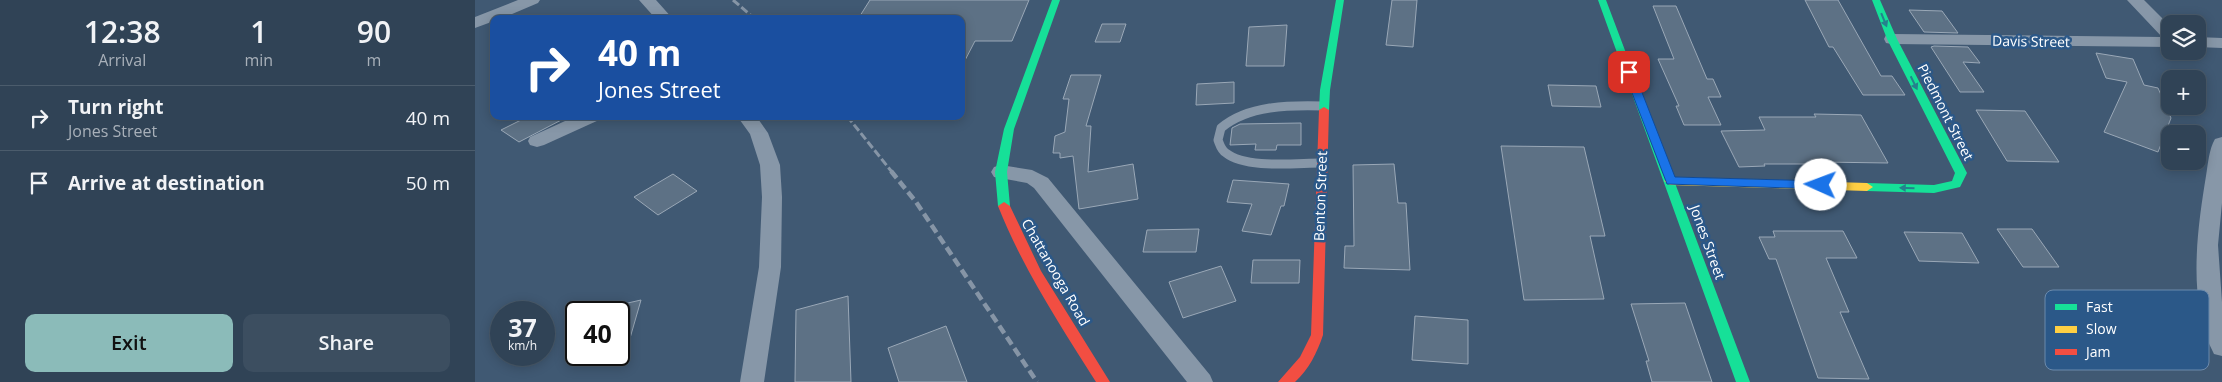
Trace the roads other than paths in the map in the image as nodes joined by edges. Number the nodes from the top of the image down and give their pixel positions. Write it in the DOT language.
graph roads {
  1 [pos="532,0"];
  2 [pos="647,0"];
  3 [pos="1056,0"];
  4 [pos="1340,0"];
  5 [pos="1602,0"];
  6 [pos="1876,0"];
  7 [pos="2135,0"];
  8 [pos="495,15"];
  9 [pos="661,15"];
  10 [pos="490,17"];
  11 [pos="475,23"];
  12 [pos="2161,27"];
  13 [pos="1892,39"];
  14 [pos="2161,42"];
  15 [pos="2206,42"];
  16 [pos="2222,43"];
  17 [pos="1324,106"];
  18 [pos="583,120"];
  19 [pos="749,120"];
  20 [pos="537,140"];
  21 [pos="2222,143"];
  22 [pos="1321,163"];
  23 [pos="1001,172"];
  24 [pos="1671,181"];
  25 [pos="2222,347"];
  26 [pos="752,382"];
  27 [pos="1103,382"];
  28 [pos="1201,382"];
  29 [pos="1285,382"];
  30 [pos="1743,382"];
  1 -- 8 [label="street"];
  2 -- 9 [label="street"];
  3 -- 23 [label="street, Chattanooga Road"];
  4 -- 17 [label="street, Benton Street"];
  5 -- 24 [label="street, Jones Street"];
  6 -- 13 [label="street, one-way"];
  7 -- 12 [label="street"];
  10 -- 11 [label="street"];
  13 -- 14 [label="street, Davis Street"];
  13 -- 24 [label="street, Piedmont Street, one-way"];
  15 -- 16 [label="street"];
  17 -- 22 [label="street, Benton Street"];
  17 -- 22 [label="lane"];
  18 -- 20 [label="street"];
  19 -- 26 [label="street"];
  21 -- 25 [label="street"];
  22 -- 29 [label="street, Benton Street"];
  23 -- 27 [label="street, Chattanooga Road"];
  23 -- 28 [label="street"];
  24 -- 30 [label="street, Jones Street"];
}
